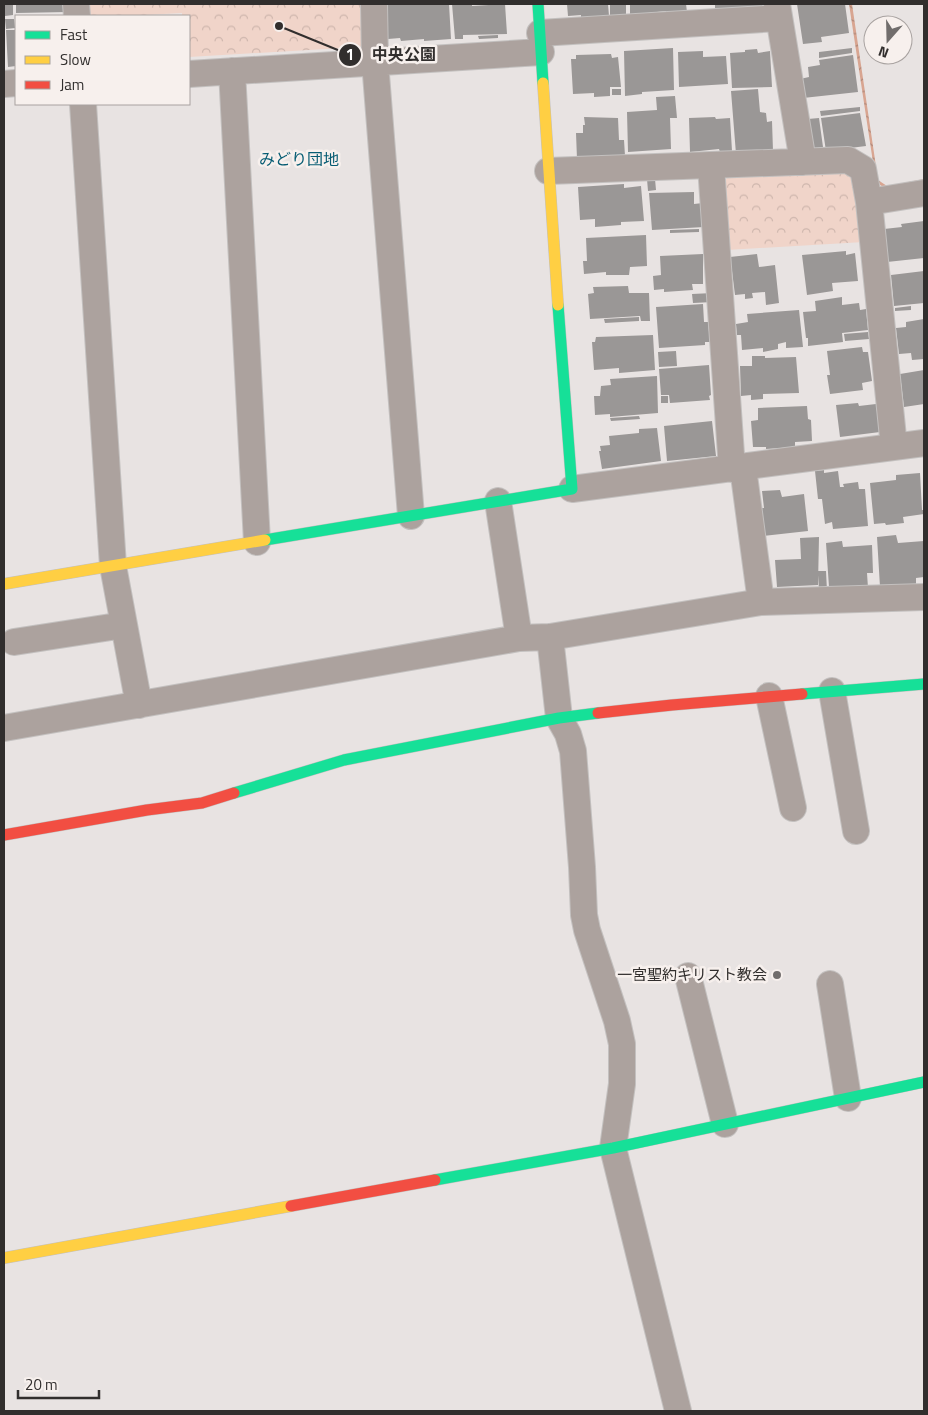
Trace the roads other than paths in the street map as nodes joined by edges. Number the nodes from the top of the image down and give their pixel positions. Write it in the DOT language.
graph roads {
  1 [pos="374,4"];
  2 [pos="538,4"];
  3 [pos="778,11"];
  4 [pos="540,42"];
  5 [pos="376,62"];
  6 [pos="232,71"];
  7 [pos="190,74"];
  8 [pos="83,105"];
  9 [pos="803,162"];
  10 [pos="711,166"];
  11 [pos="548,171"];
  12 [pos="924,193"];
  13 [pos="869,202"];
  14 [pos="924,443"];
  15 [pos="894,447"];
  16 [pos="738,468"];
  17 [pos="572,489"];
  18 [pos="498,501"];
  19 [pos="411,516"];
  20 [pos="257,542"];
  21 [pos="112,566"];
  22 [pos="4,584"];
  23 [pos="924,598"];
  24 [pos="761,602"];
  25 [pos="124,625"];
  26 [pos="550,637"];
  27 [pos="519,638"];
  28 [pos="14,642"];
  29 [pos="924,684"];
  30 [pos="832,691"];
  31 [pos="769,696"];
  32 [pos="139,705"];
  33 [pos="559,718"];
  34 [pos="4,728"];
  35 [pos="793,808"];
  36 [pos="856,831"];
  37 [pos="4,835"];
  38 [pos="688,976"];
  39 [pos="830,984"];
  40 [pos="924,1082"];
  41 [pos="848,1098"];
  42 [pos="725,1124"];
  43 [pos="613,1148"];
  44 [pos="4,1258"];
  45 [pos="678,1411"];
  1 -- 5 [label="street"];
  2 -- 4 [label="street"];
  3 -- 4 [label="street"];
  3 -- 9 [label="street"];
  4 -- 5 [label="street"];
  4 -- 11 [label="street"];
  5 -- 6 [label="street"];
  5 -- 19 [label="street"];
  6 -- 7 [label="street"];
  6 -- 20 [label="street"];
  8 -- 21 [label="street"];
  9 -- 10 [label="street"];
  9 -- 13 [label="street"];
  10 -- 11 [label="street"];
  10 -- 16 [label="street"];
  11 -- 17 [label="street"];
  12 -- 13 [label="street"];
  13 -- 15 [label="street"];
  14 -- 15 [label="street"];
  15 -- 16 [label="street"];
  16 -- 17 [label="street"];
  16 -- 24 [label="street"];
  17 -- 18 [label="street"];
  18 -- 19 [label="street"];
  18 -- 27 [label="street"];
  19 -- 20 [label="street"];
  20 -- 21 [label="street"];
  21 -- 22 [label="street"];
  21 -- 25 [label="street"];
  23 -- 24 [label="street"];
  24 -- 26 [label="street"];
  25 -- 28 [label="street"];
  25 -- 32 [label="street"];
  26 -- 27 [label="street"];
  26 -- 33 [label="street"];
  27 -- 32 [label="street"];
  29 -- 30 [label="street"];
  30 -- 31 [label="street"];
  30 -- 36 [label="street"];
  31 -- 33 [label="street"];
  31 -- 35 [label="street"];
  32 -- 34 [label="street"];
  33 -- 37 [label="street"];
  33 -- 43 [label="street"];
  38 -- 42 [label="street"];
  39 -- 41 [label="street"];
  40 -- 41 [label="street"];
  41 -- 42 [label="street"];
  42 -- 43 [label="street"];
  43 -- 44 [label="street"];
  43 -- 45 [label="street"];
}
